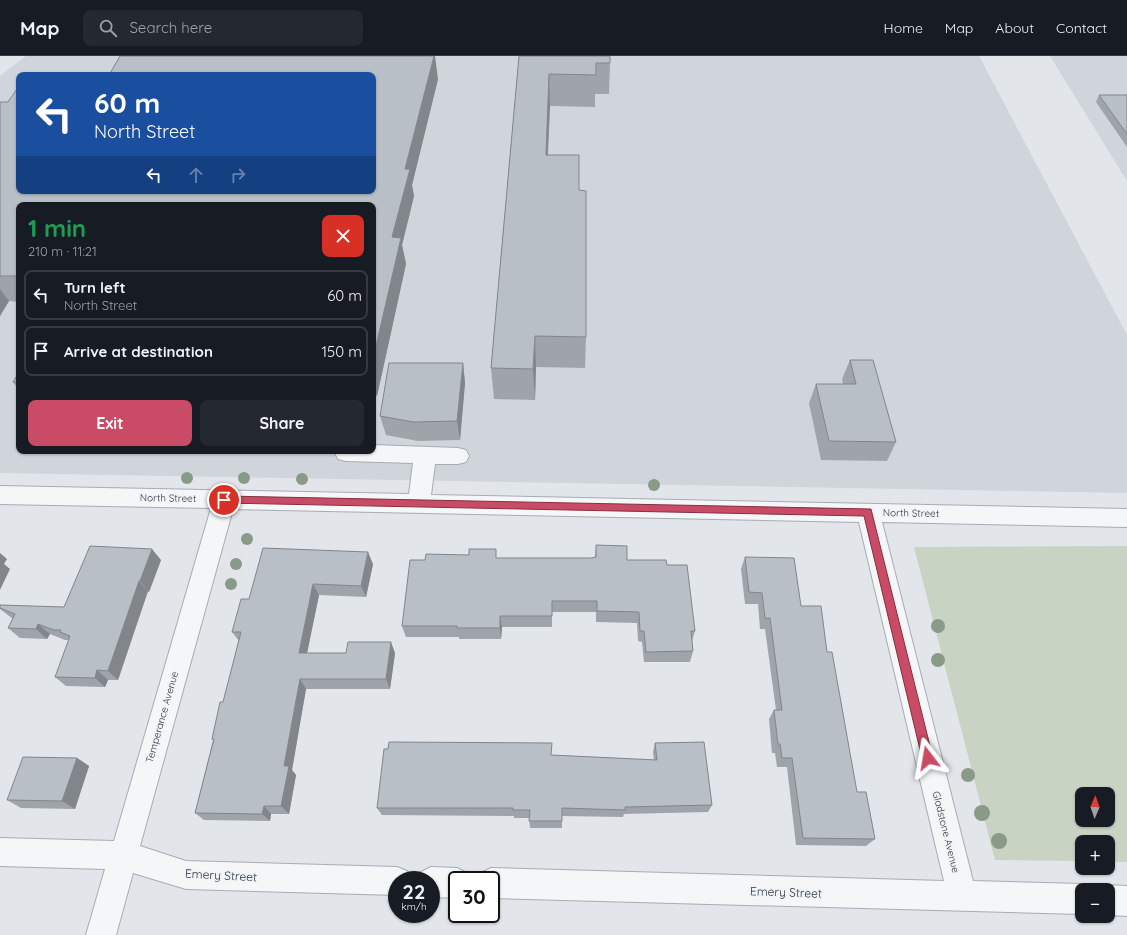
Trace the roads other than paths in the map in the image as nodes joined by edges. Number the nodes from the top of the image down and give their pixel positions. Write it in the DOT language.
graph roads {
  1 [pos="376,454"];
  2 [pos="425,455"];
  3 [pos="458,456"];
  4 [pos="0,495"];
  5 [pos="224,500"];
  6 [pos="418,503"];
  7 [pos="868,512"];
  8 [pos="1127,518"];
  9 [pos="0,852"];
  10 [pos="123,855"];
  11 [pos="388,881"];
  12 [pos="500,884"];
  13 [pos="962,896"];
  14 [pos="1075,900"];
  15 [pos="1115,900"];
  16 [pos="1127,901"];
  17 [pos="101,935"];
  1 -- 2 [label="street"];
  2 -- 3 [label="street"];
  2 -- 6 [label="street"];
  4 -- 5 [label="street, North Street"];
  5 -- 6 [label="street, North Street"];
  5 -- 10 [label="street, Temperance Avenue"];
  6 -- 7 [label="street, North Street"];
  7 -- 8 [label="street, North Street"];
  7 -- 13 [label="street, Gladstone Avenue"];
  9 -- 10 [label="street, Emery Street"];
  10 -- 11 [label="street, Emery Street"];
  10 -- 17 [label="street, Temperance Avenue"];
  12 -- 13 [label="street, Emery Street"];
  13 -- 14 [label="street, Emery Street"];
  15 -- 16 [label="street"];
}
